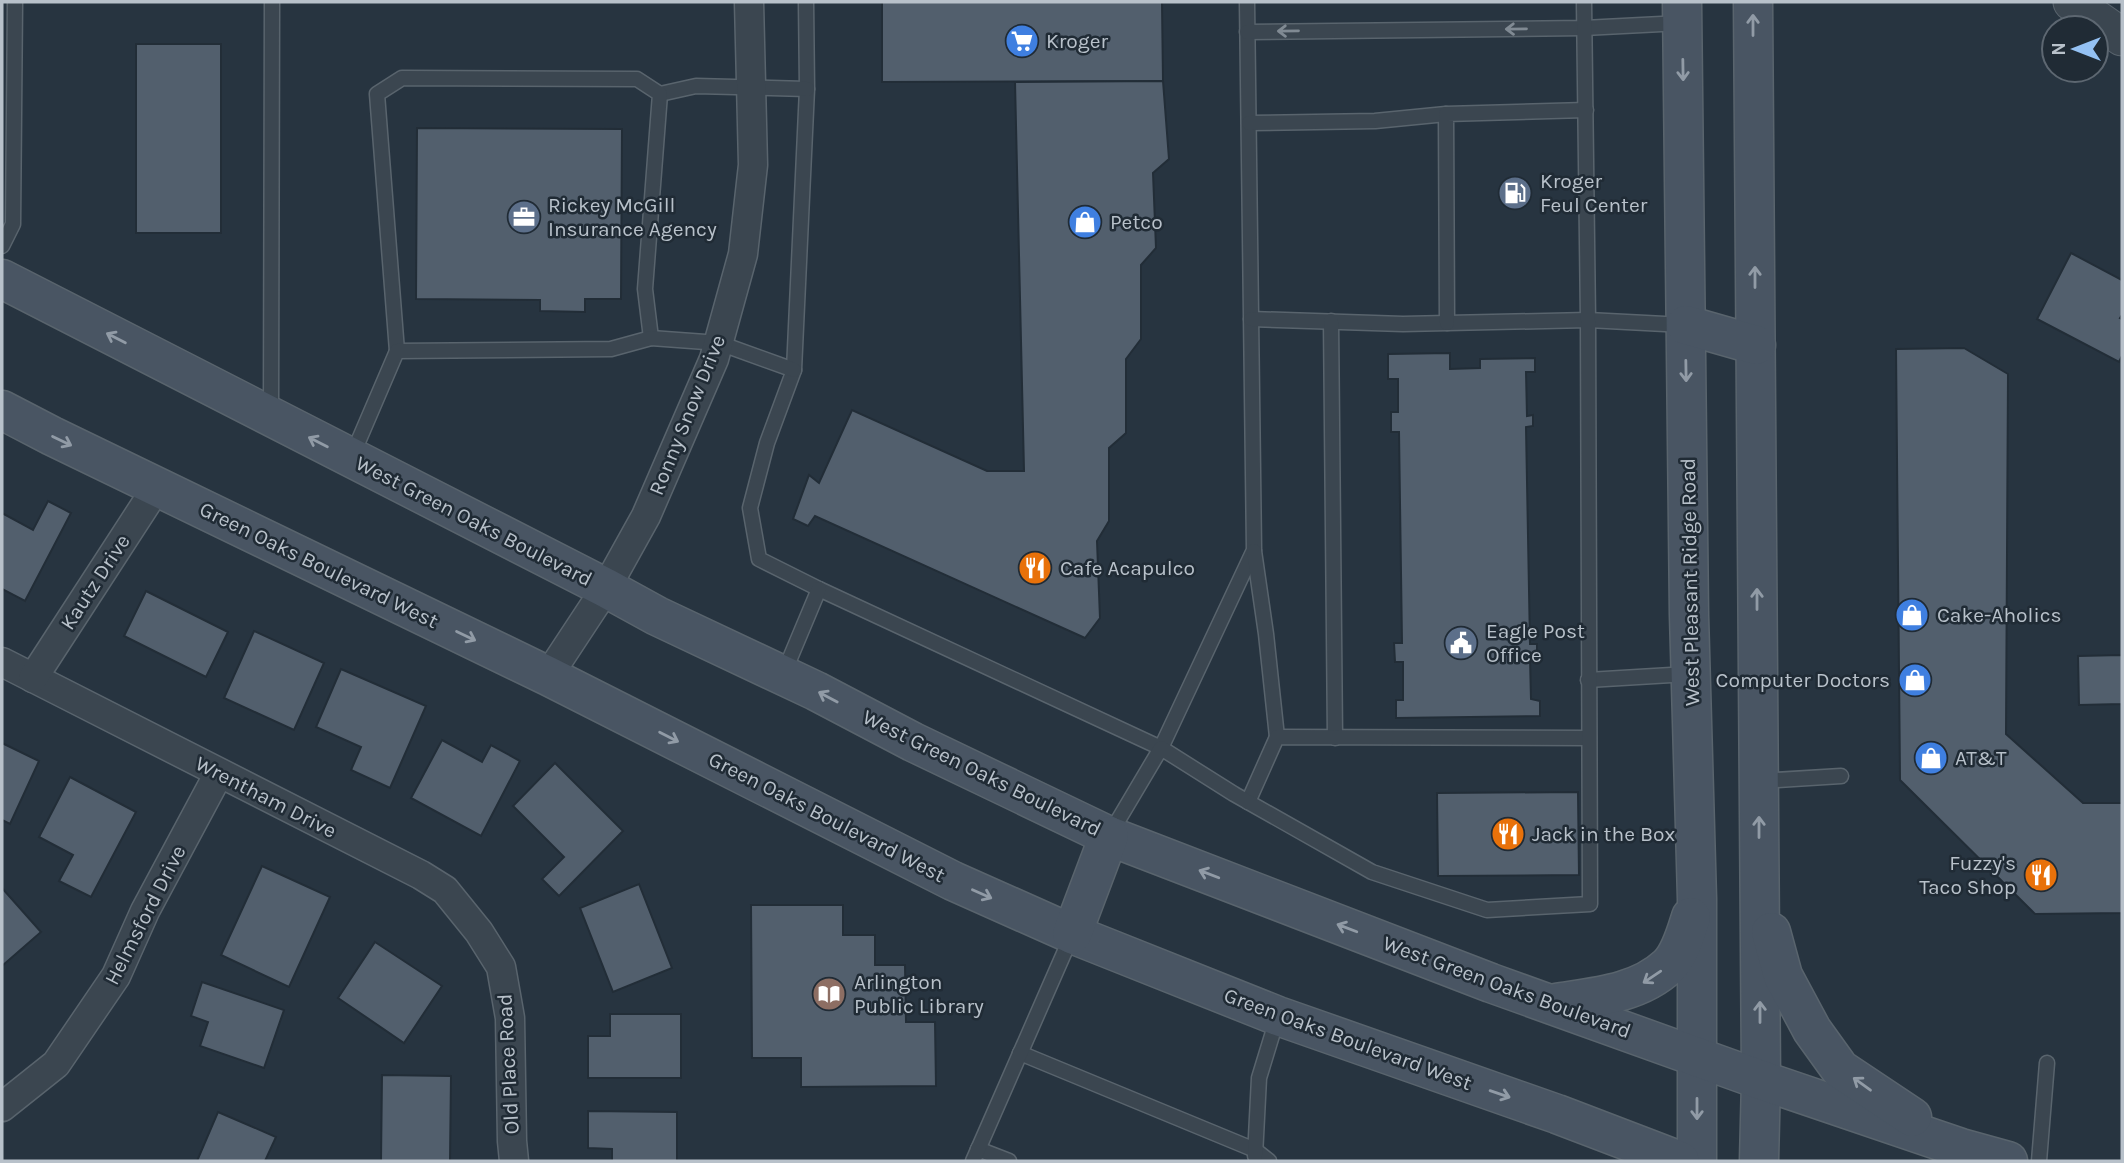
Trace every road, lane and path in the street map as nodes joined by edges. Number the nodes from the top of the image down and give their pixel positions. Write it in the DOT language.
graph roads {
  1 [pos="15,2"];
  2 [pos="272,2"];
  3 [pos="749,2"];
  4 [pos="806,2"];
  5 [pos="1247,2"];
  6 [pos="1584,2"];
  7 [pos="1753,2"];
  8 [pos="2072,2"];
  9 [pos="1682,13"];
  10 [pos="1584,28"];
  11 [pos="1247,32"];
  12 [pos="2122,37"];
  13 [pos="750,86"];
  14 [pos="807,89"];
  15 [pos="660,94"];
  16 [pos="1586,110"];
  17 [pos="1447,114"];
  18 [pos="1249,123"];
  19 [pos="2,246"];
  20 [pos="2,279"];
  21 [pos="1251,319"];
  22 [pos="1588,320"];
  23 [pos="1331,321"];
  24 [pos="1447,323"];
  25 [pos="1686,325"];
  26 [pos="651,338"];
  27 [pos="719,343"];
  28 [pos="1756,345"];
  29 [pos="397,352"];
  30 [pos="794,370"];
  31 [pos="2,410"];
  32 [pos="271,418"];
  33 [pos="351,459"];
  34 [pos="158,487"];
  35 [pos="1254,550"];
  36 [pos="606,588"];
  37 [pos="819,589"];
  38 [pos="2,662"];
  39 [pos="1691,673"];
  40 [pos="783,675"];
  41 [pos="548,676"];
  42 [pos="33,678"];
  43 [pos="1588,680"];
  44 [pos="1277,737"];
  45 [pos="1335,738"];
  46 [pos="1589,738"];
  47 [pos="1161,748"];
  48 [pos="219,773"];
  49 [pos="1841,776"];
  50 [pos="1759,781"];
  51 [pos="1248,802"];
  52 [pos="1109,836"];
  53 [pos="1760,895"];
  54 [pos="1697,899"];
  55 [pos="1072,934"];
  56 [pos="501,967"];
  57 [pos="1549,1003"];
  58 [pos="1278,1016"];
  59 [pos="1020,1053"];
  60 [pos="1697,1056"];
  61 [pos="2047,1063"];
  62 [pos="1761,1080"];
  63 [pos="2,1107"];
  64 [pos="1557,1114"];
  65 [pos="1961,1148"];
  66 [pos="976,1155"];
  67 [pos="1255,1155"];
  68 [pos="514,1161"];
  69 [pos="1009,1161"];
  70 [pos="1269,1161"];
  71 [pos="1618,1161"];
  72 [pos="1680,1161"];
  73 [pos="1697,1161"];
  74 [pos="1759,1161"];
  75 [pos="2008,1161"];
  76 [pos="2039,1161"];
  1 -- 19 [label="lane"];
  2 -- 32 [label="lane"];
  3 -- 13 [label="street, Ronny Snow Drive"];
  4 -- 14 [label="lane"];
  5 -- 11 [label="lane"];
  6 -- 10 [label="lane"];
  28 -- 7 [label="main road, one-way"];
  8 -- 12 [label="street"];
  9 -- 10 [label="lane"];
  9 -- 25 [label="main road, West Pleasant Ridge Road, one-way"];
  10 -- 11 [label="lane, one-way"];
  10 -- 16 [label="lane"];
  11 -- 18 [label="lane"];
  13 -- 14 [label="lane"];
  13 -- 15 [label="lane"];
  13 -- 27 [label="street, Ronny Snow Drive"];
  14 -- 30 [label="lane"];
  15 -- 26 [label="lane"];
  15 -- 29 [label="lane"];
  16 -- 17 [label="lane"];
  16 -- 22 [label="lane"];
  17 -- 18 [label="lane"];
  17 -- 24 [label="lane"];
  18 -- 21 [label="lane"];
  32 -- 20 [label="main road, West Green Oaks Boulevard, one-way"];
  21 -- 23 [label="lane"];
  21 -- 35 [label="lane"];
  22 -- 24 [label="lane"];
  22 -- 25 [label="lane"];
  22 -- 43 [label="lane"];
  23 -- 24 [label="lane"];
  23 -- 45 [label="lane"];
  25 -- 28 [label="main road"];
  25 -- 39 [label="main road, West Pleasant Ridge Road, one-way"];
  26 -- 27 [label="lane"];
  26 -- 29 [label="lane"];
  27 -- 30 [label="lane"];
  27 -- 36 [label="street, Ronny Snow Drive"];
  50 -- 28 [label="main road, one-way"];
  29 -- 33 [label="lane"];
  30 -- 37 [label="lane"];
  31 -- 34 [label="main road, Green Oaks Boulevard West, one-way"];
  33 -- 32 [label="main road, West Green Oaks Boulevard, one-way"];
  33 -- 36 [label="main road, West Green Oaks Boulevard"];
  34 -- 41 [label="main road, Green Oaks Boulevard West, one-way"];
  34 -- 42 [label="street, Kautz Drive"];
  35 -- 44 [label="lane"];
  35 -- 47 [label="lane"];
  36 -- 40 [label="main road, West Green Oaks Boulevard"];
  36 -- 41 [label="street, Ronny Snow Drive"];
  37 -- 40 [label="lane"];
  37 -- 47 [label="lane"];
  38 -- 42 [label="street, Wrentham Drive"];
  39 -- 43 [label="lane"];
  39 -- 54 [label="main road, West Pleasant Ridge Road"];
  52 -- 40 [label="main road, West Green Oaks Boulevard, one-way"];
  41 -- 55 [label="main road, Green Oaks Boulevard West, one-way"];
  42 -- 48 [label="street, Wrentham Drive"];
  43 -- 46 [label="lane"];
  44 -- 45 [label="lane"];
  44 -- 51 [label="lane"];
  45 -- 46 [label="lane"];
  46 -- 51 [label="lane"];
  47 -- 51 [label="lane"];
  47 -- 52 [label="lane"];
  48 -- 56 [label="street, Wrentham Drive"];
  48 -- 63 [label="street, Helmsford Drive"];
  49 -- 50 [label="lane"];
  53 -- 50 [label="main road, one-way"];
  52 -- 55 [label="main road"];
  57 -- 52 [label="main road, West Green Oaks Boulevard, one-way"];
  62 -- 53 [label="main road, one-way"];
  65 -- 53 [label="main road, one-way"];
  54 -- 57 [label="main road, one-way"];
  54 -- 60 [label="main road, West Pleasant Ridge Road"];
  55 -- 58 [label="main road, Green Oaks Boulevard West"];
  55 -- 59 [label="lane"];
  56 -- 68 [label="street, Old Place Road"];
  57 -- 60 [label="main road, West Green Oaks Boulevard"];
  58 -- 64 [label="main road, Green Oaks Boulevard West, one-way"];
  58 -- 67 [label="lane"];
  59 -- 66 [label="lane"];
  59 -- 67 [label="lane"];
  60 -- 62 [label="main road, West Green Oaks Boulevard"];
  60 -- 73 [label="main road, West Pleasant Ridge Road, one-way"];
  61 -- 76 [label="lane"];
  62 -- 65 [label="main road, West Green Oaks Boulevard"];
  62 -- 74 [label="main road"];
  64 -- 71 [label="main road"];
  64 -- 72 [label="main road, Green Oaks Boulevard West"];
  65 -- 75 [label="main road, West Green Oaks Boulevard"];
  66 -- 69 [label="lane"];
  67 -- 70 [label="lane"];
}
